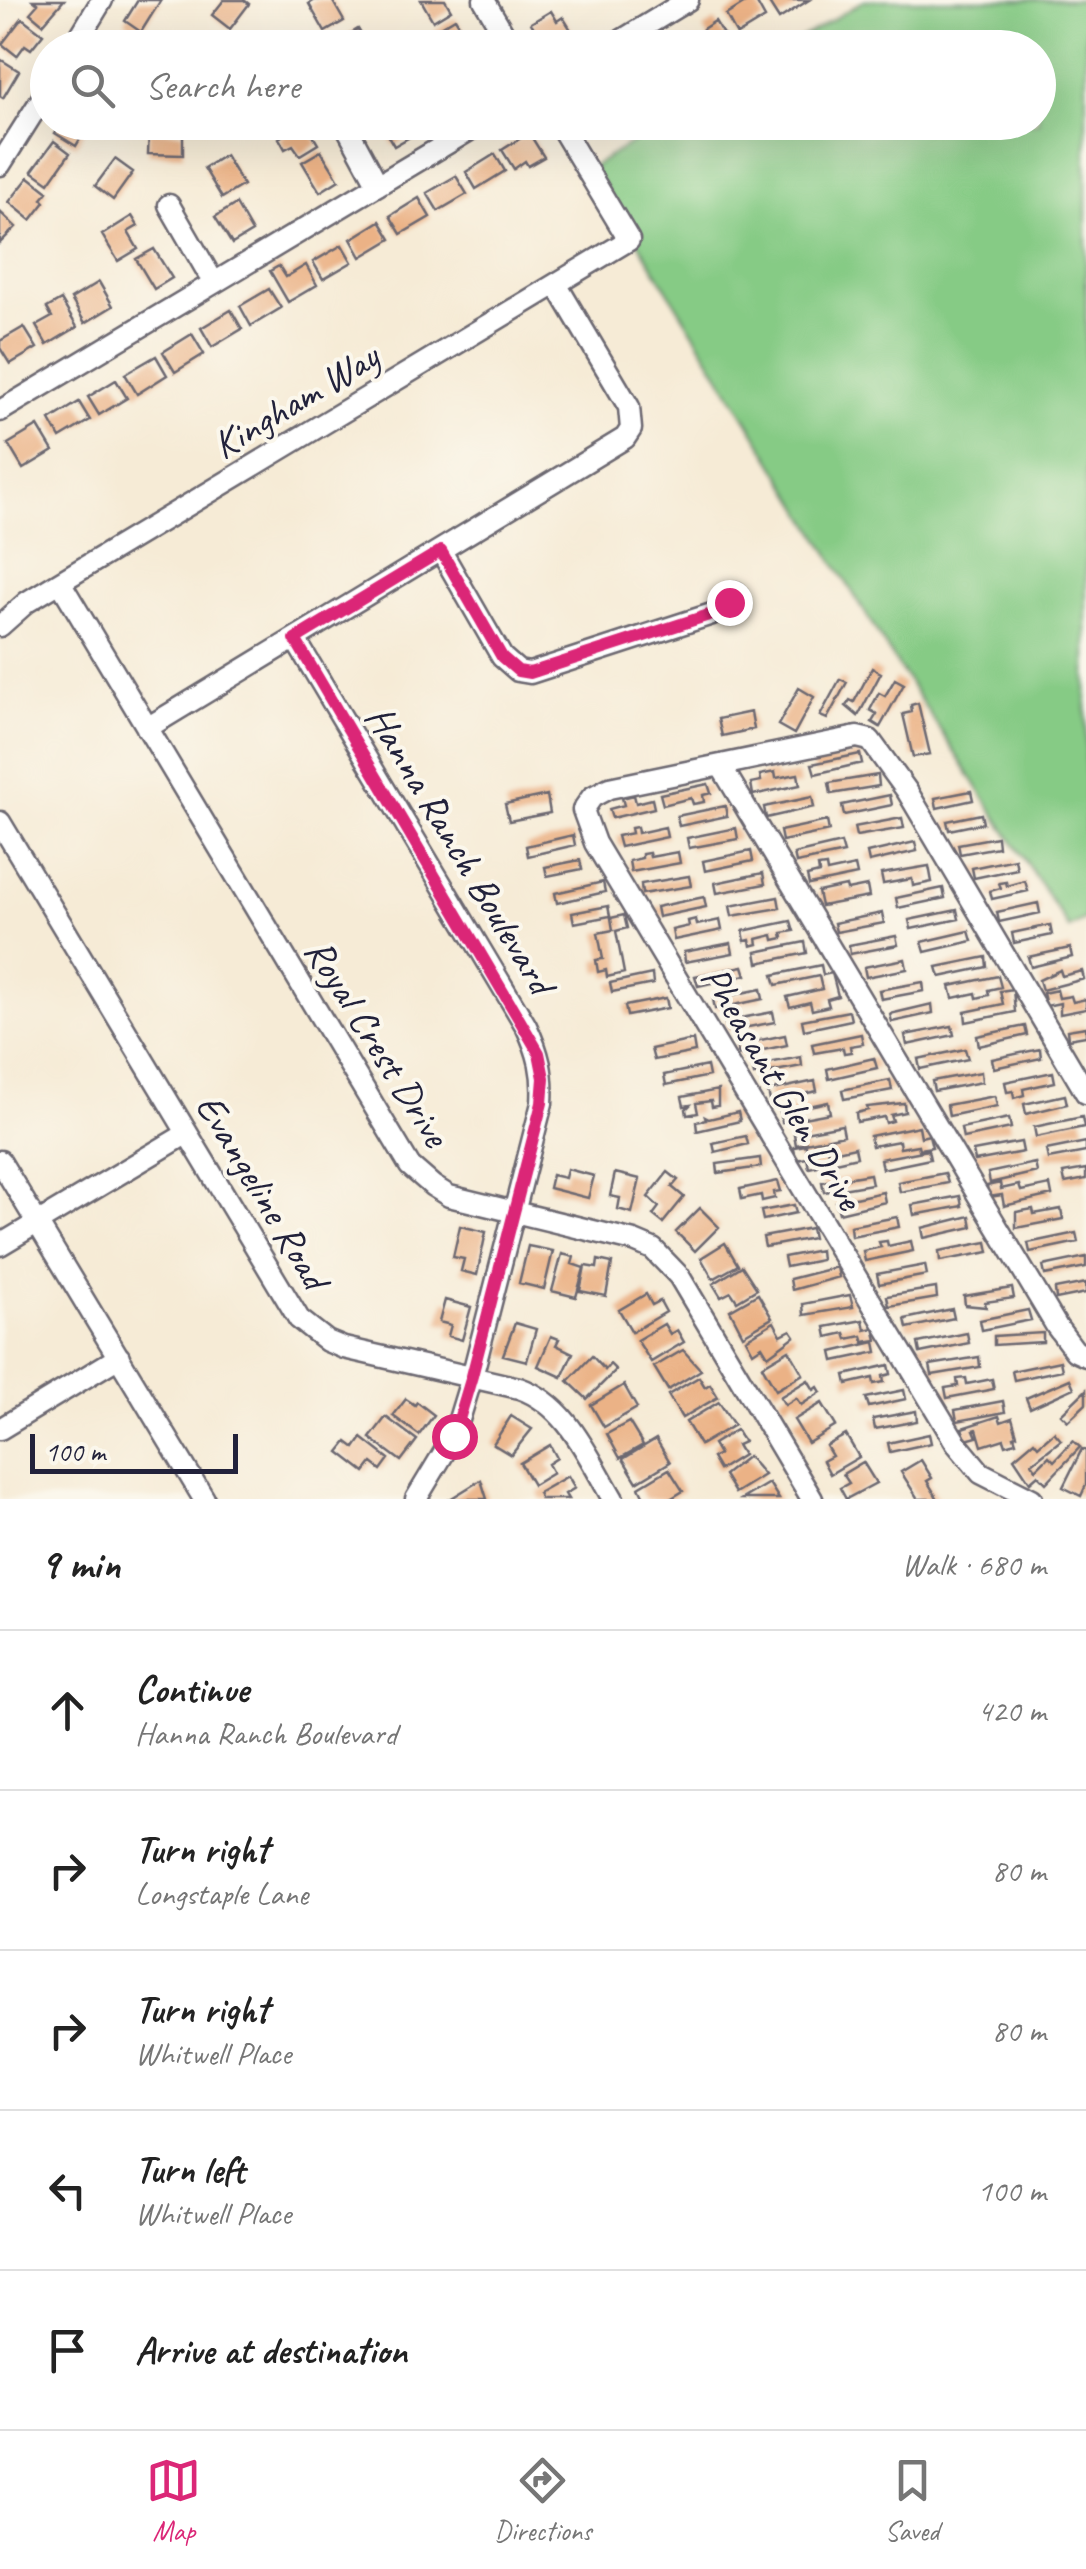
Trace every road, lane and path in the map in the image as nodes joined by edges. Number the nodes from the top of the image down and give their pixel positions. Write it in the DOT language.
graph roads {
  1 [pos="102,0"];
  2 [pos="484,0"];
  3 [pos="688,0"];
  4 [pos="84,30"];
  5 [pos="502,30"];
  6 [pos="639,30"];
  7 [pos="30,118"];
  8 [pos="354,140"];
  9 [pos="454,140"];
  10 [pos="569,140"];
  11 [pos="0,166"];
  12 [pos="378,186"];
  13 [pos="169,205"];
  14 [pos="214,283"];
  15 [pos="556,284"];
  16 [pos="0,411"];
  17 [pos="441,551"];
  18 [pos="60,582"];
  19 [pos="736,593"];
  20 [pos="0,626"];
  21 [pos="295,639"];
  22 [pos="147,728"];
  23 [pos="721,766"];
  24 [pos="0,822"];
  25 [pos="1086,1093"];
  26 [pos="186,1134"];
  27 [pos="0,1160"];
  28 [pos="516,1212"];
  29 [pos="37,1222"];
  30 [pos="0,1245"];
  31 [pos="1086,1356"];
  32 [pos="119,1357"];
  33 [pos="472,1376"];
  34 [pos="0,1429"];
  35 [pos="199,1497"];
  36 [pos="416,1499"];
  37 [pos="613,1499"];
  38 [pos="812,1499"];
  39 [pos="1032,1499"];
  1 -- 4 [label="street"];
  2 -- 5 [label="street"];
  3 -- 6 [label="street"];
  7 -- 11 [label="street"];
  8 -- 12 [label="street"];
  9 -- 12 [label="street"];
  10 -- 15 [label="street, Kingham Way"];
  12 -- 14 [label="street"];
  13 -- 14 [label="street"];
  14 -- 16 [label="street"];
  15 -- 17 [label="street"];
  15 -- 18 [label="street, Kingham Way"];
  17 -- 19 [label="street"];
  17 -- 21 [label="street"];
  18 -- 20 [label="street, Kingham Way"];
  18 -- 22 [label="street, Royal Crest Drive"];
  21 -- 22 [label="street"];
  21 -- 28 [label="street, Hanna Ranch Boulevard"];
  22 -- 28 [label="street, Royal Crest Drive"];
  23 -- 25 [label="street, Pheasant Glen Drive"];
  23 -- 31 [label="street"];
  23 -- 39 [label="street, Pheasant Glen Drive"];
  24 -- 26 [label="street, Evangeline Road"];
  26 -- 29 [label="street"];
  26 -- 33 [label="street, Evangeline Road"];
  27 -- 29 [label="street"];
  28 -- 33 [label="street, Hanna Ranch Boulevard"];
  28 -- 38 [label="street, Royal Crest Drive"];
  29 -- 30 [label="street"];
  29 -- 32 [label="street"];
  32 -- 34 [label="street"];
  32 -- 35 [label="street"];
  33 -- 36 [label="street, Hanna Ranch Boulevard"];
  33 -- 37 [label="street, Evangeline Road"];
}
